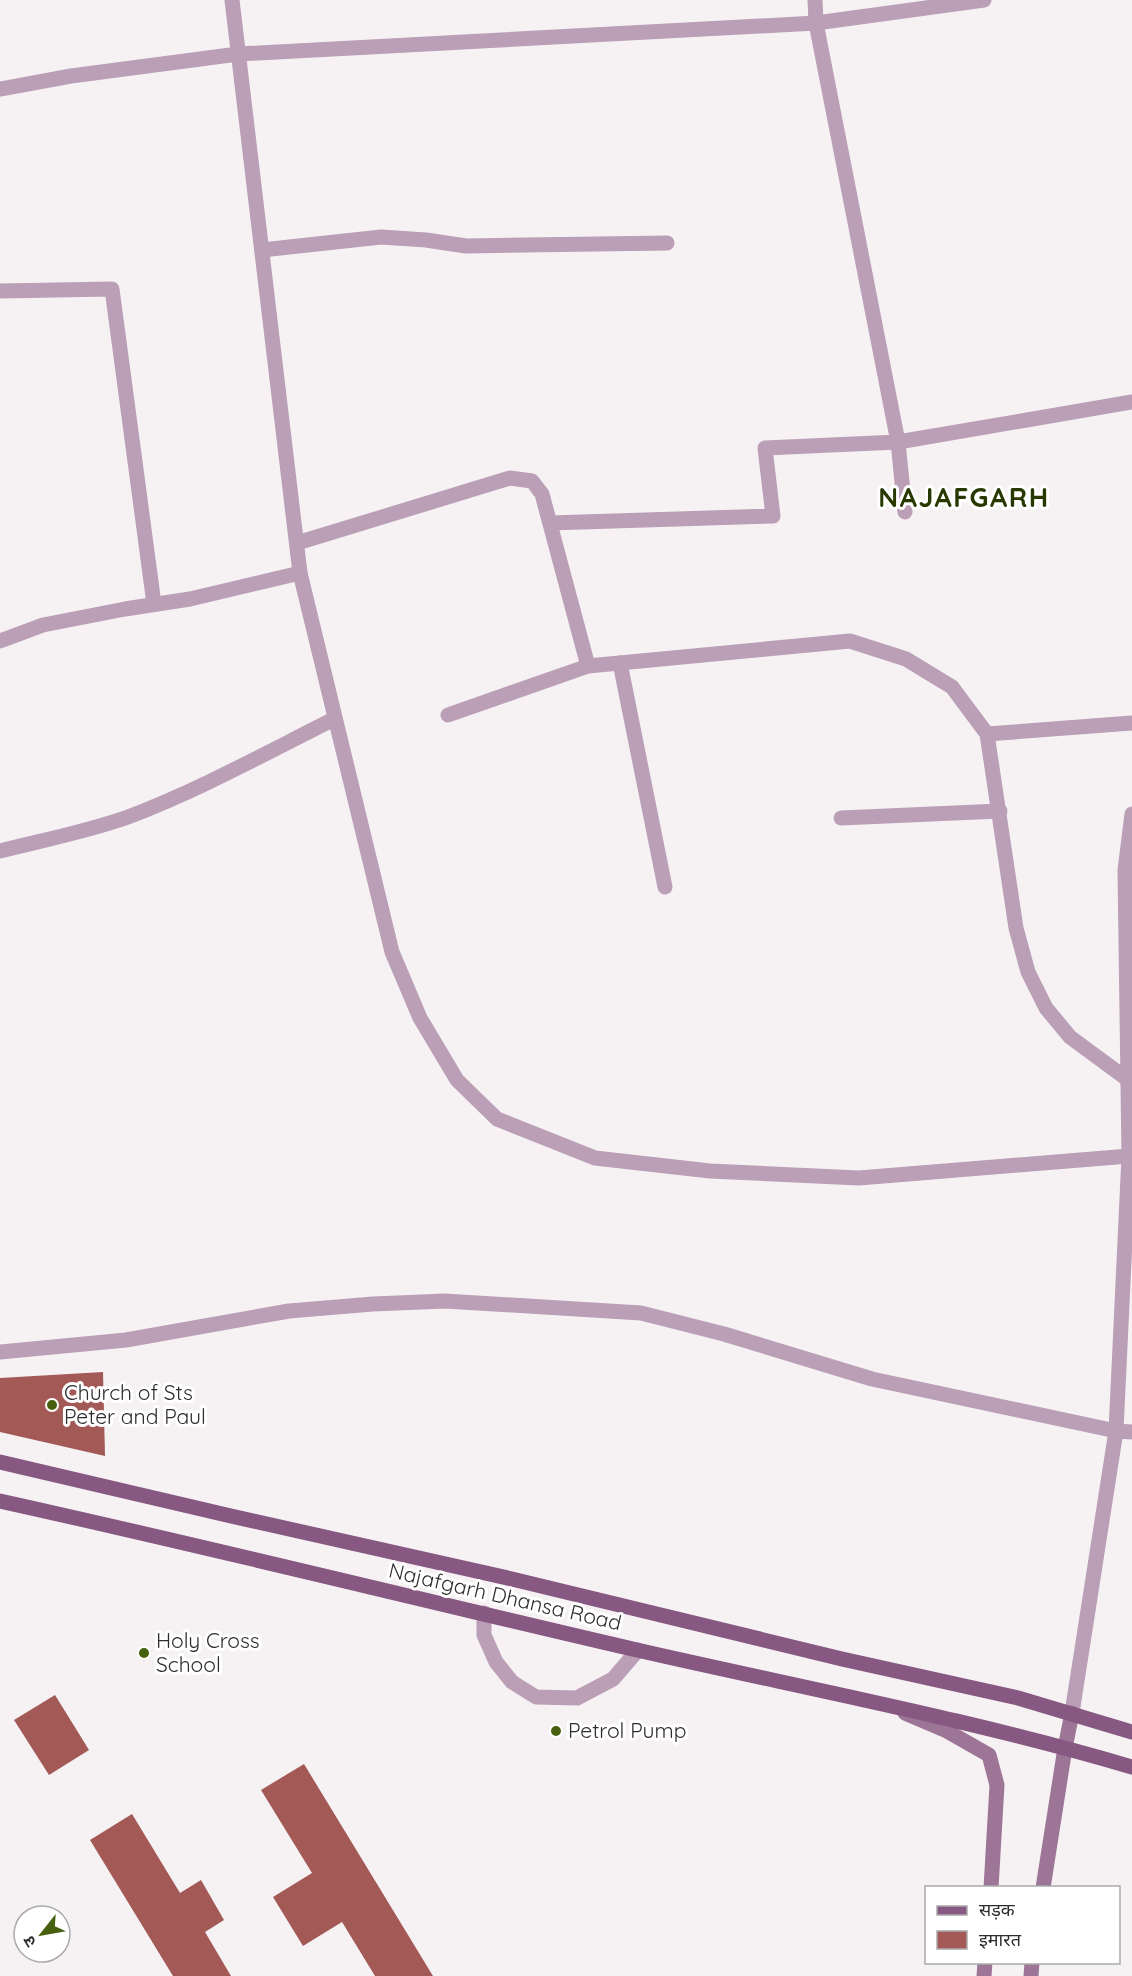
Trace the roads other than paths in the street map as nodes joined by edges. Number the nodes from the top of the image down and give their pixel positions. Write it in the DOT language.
graph roads {
  1 [pos="232,0"];
  2 [pos="815,0"];
  3 [pos="984,0"];
  4 [pos="816,22"];
  5 [pos="238,54"];
  6 [pos="0,89"];
  7 [pos="667,243"];
  8 [pos="262,250"];
  9 [pos="0,291"];
  10 [pos="1132,402"];
  11 [pos="898,442"];
  12 [pos="906,512"];
  13 [pos="550,523"];
  14 [pos="297,543"];
  15 [pos="300,573"];
  16 [pos="154,604"];
  17 [pos="0,641"];
  18 [pos="620,663"];
  19 [pos="588,666"];
  20 [pos="448,715"];
  21 [pos="334,719"];
  22 [pos="1132,723"];
  23 [pos="987,734"];
  24 [pos="1000,811"];
  25 [pos="1132,814"];
  26 [pos="841,818"];
  27 [pos="0,850"];
  28 [pos="665,887"];
  29 [pos="1127,1079"];
  30 [pos="1129,1156"];
  31 [pos="0,1352"];
  32 [pos="1116,1431"];
  33 [pos="1132,1432"];
  34 [pos="0,1462"];
  35 [pos="0,1501"];
  36 [pos="484,1613"];
  37 [pos="638,1650"];
  38 [pos="885,1704"];
  39 [pos="1072,1713"];
  40 [pos="1132,1732"];
  41 [pos="1065,1748"];
  42 [pos="1132,1767"];
  43 [pos="991,1886"];
  44 [pos="1043,1886"];
  1 -- 5 [label="street"];
  2 -- 4 [label="street"];
  3 -- 4 [label="street"];
  4 -- 5 [label="street"];
  4 -- 11 [label="street"];
  5 -- 6 [label="street"];
  5 -- 8 [label="street"];
  7 -- 8 [label="street"];
  8 -- 14 [label="street"];
  9 -- 16 [label="street"];
  10 -- 11 [label="street"];
  11 -- 12 [label="street"];
  11 -- 13 [label="street"];
  13 -- 14 [label="street"];
  13 -- 19 [label="street"];
  14 -- 15 [label="street"];
  15 -- 16 [label="street"];
  15 -- 21 [label="street"];
  16 -- 17 [label="street"];
  18 -- 19 [label="street"];
  18 -- 23 [label="street"];
  18 -- 28 [label="street"];
  19 -- 20 [label="street"];
  21 -- 27 [label="street"];
  21 -- 30 [label="street"];
  22 -- 23 [label="street"];
  23 -- 24 [label="street"];
  24 -- 26 [label="street"];
  24 -- 29 [label="street"];
  25 -- 29 [label="street"];
  29 -- 30 [label="street"];
  30 -- 32 [label="street"];
  31 -- 32 [label="street"];
  32 -- 33 [label="street"];
  32 -- 39 [label="street"];
  34 -- 39 [label="main road"];
  35 -- 36 [label="main road, Najafgarh Dhansa Road"];
  36 -- 37 [label="main road, Najafgarh Dhansa Road"];
  36 -- 37 [label="street"];
  37 -- 38 [label="main road, Najafgarh Dhansa Road"];
  38 -- 41 [label="main road, Najafgarh Dhansa Road"];
  38 -- 43 [label="main road"];
  39 -- 40 [label="main road"];
  39 -- 41 [label="main road"];
  41 -- 42 [label="main road, Najafgarh Dhansa Road"];
  41 -- 44 [label="main road"];
}
